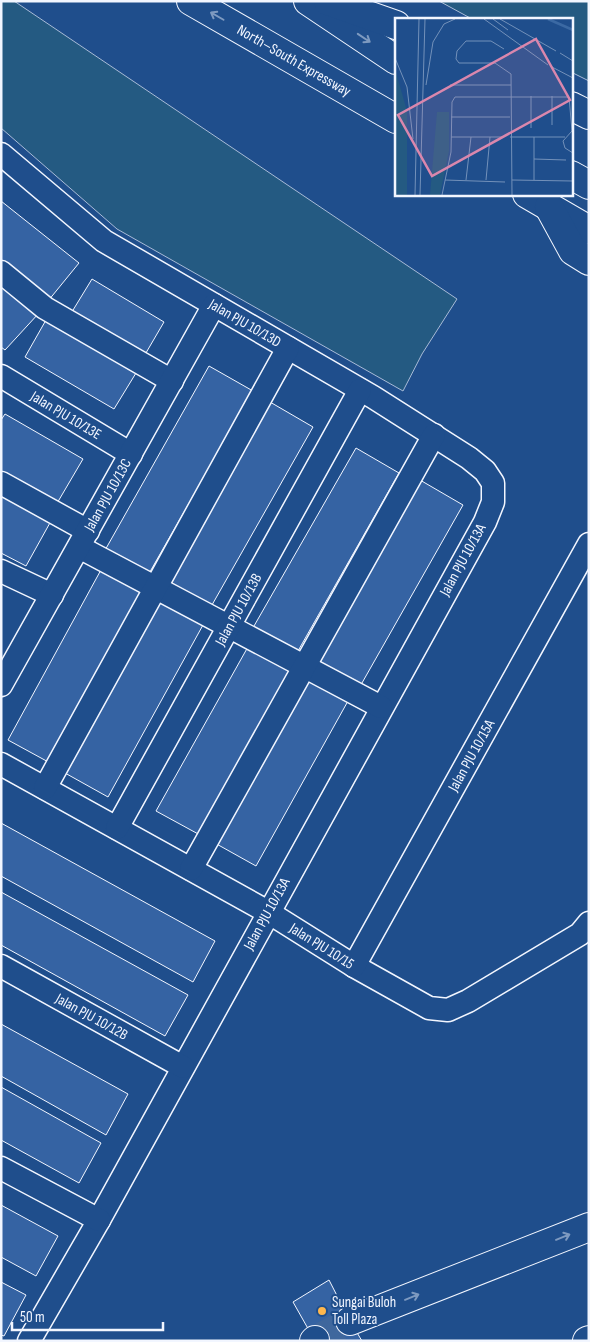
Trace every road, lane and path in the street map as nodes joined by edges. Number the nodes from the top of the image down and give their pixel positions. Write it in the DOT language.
graph roads {
  1 [pos="191,1"];
  2 [pos="308,1"];
  3 [pos="328,1"];
  4 [pos="395,25"];
  5 [pos="395,59"];
  6 [pos="572,106"];
  7 [pos="589,115"];
  8 [pos="395,118"];
  9 [pos="1,154"];
  10 [pos="572,176"];
  11 [pos="589,185"];
  12 [pos="538,200"];
  13 [pos="589,230"];
  14 [pos="589,261"];
  15 [pos="1,272"];
  16 [pos="214,305"];
  17 [pos="288,348"];
  18 [pos="1,376"];
  19 [pos="172,381"];
  20 [pos="360,390"];
  21 [pos="434,435"];
  22 [pos="130,454"];
  23 [pos="1,483"];
  24 [pos="493,483"];
  25 [pos="83,539"];
  26 [pos="589,544"];
  27 [pos="1,571"];
  28 [pos="155,588"];
  29 [pos="52,595"];
  30 [pos="229,626"];
  31 [pos="305,666"];
  32 [pos="4,676"];
  33 [pos="381,707"];
  34 [pos="1,764"];
  35 [pos="46,788"];
  36 [pos="117,828"];
  37 [pos="191,870"];
  38 [pos="268,912"];
  39 [pos="589,923"];
  40 [pos="1,966"];
  41 [pos="354,966"];
  42 [pos="183,1067"];
  43 [pos="1,1168"];
  44 [pos="99,1220"];
  45 [pos="589,1227"];
  46 [pos="350,1321"];
  47 [pos="29,1341"];
  8 -- 1 [label="highway, North–South Expressway, one-way"];
  2 -- 5 [label="highway, one-way"];
  3 -- 4 [label="highway"];
  6 -- 7 [label="highway"];
  9 -- 16 [label="street, Jalan PJU 10/13D"];
  10 -- 11 [label="highway"];
  12 -- 13 [label="highway"];
  12 -- 14 [label="highway"];
  15 -- 19 [label="street"];
  16 -- 17 [label="street, Jalan PJU 10/13D"];
  16 -- 19 [label="street, Jalan PJU 10/13C"];
  17 -- 20 [label="street, Jalan PJU 10/13D"];
  17 -- 28 [label="street"];
  18 -- 22 [label="street, Jalan PJU 10/13E"];
  19 -- 22 [label="street, Jalan PJU 10/13C"];
  20 -- 21 [label="street, Jalan PJU 10/13D"];
  20 -- 30 [label="street, Jalan PJU 10/13B"];
  21 -- 24 [label="street, Jalan PJU 10/13D"];
  21 -- 31 [label="street"];
  22 -- 25 [label="street, Jalan PJU 10/13C"];
  23 -- 25 [label="street"];
  24 -- 33 [label="street, Jalan PJU 10/13A"];
  25 -- 28 [label="street"];
  25 -- 29 [label="street, Jalan PJU 10/13C"];
  26 -- 41 [label="street, Jalan PJU 10/15A"];
  27 -- 29 [label="street"];
  28 -- 30 [label="street"];
  28 -- 35 [label="street"];
  29 -- 32 [label="street, Jalan PJU 10/13C"];
  30 -- 31 [label="street"];
  30 -- 36 [label="street, Jalan PJU 10/13B"];
  31 -- 33 [label="street"];
  31 -- 37 [label="street"];
  33 -- 38 [label="street, Jalan PJU 10/13A"];
  34 -- 35 [label="street, Jalan PJU 10/15"];
  35 -- 36 [label="street, Jalan PJU 10/15"];
  36 -- 37 [label="street, Jalan PJU 10/15"];
  37 -- 38 [label="street, Jalan PJU 10/15"];
  38 -- 41 [label="street, Jalan PJU 10/15"];
  38 -- 42 [label="street, Jalan PJU 10/13A"];
  39 -- 41 [label="street, Jalan PJU 10/15"];
  40 -- 42 [label="street, Jalan PJU 10/12B"];
  42 -- 44 [label="street, Jalan PJU 10/13A"];
  43 -- 44 [label="street"];
  44 -- 47 [label="street, Jalan PJU 10/13A"];
  46 -- 45 [label="highway, one-way"];
}
